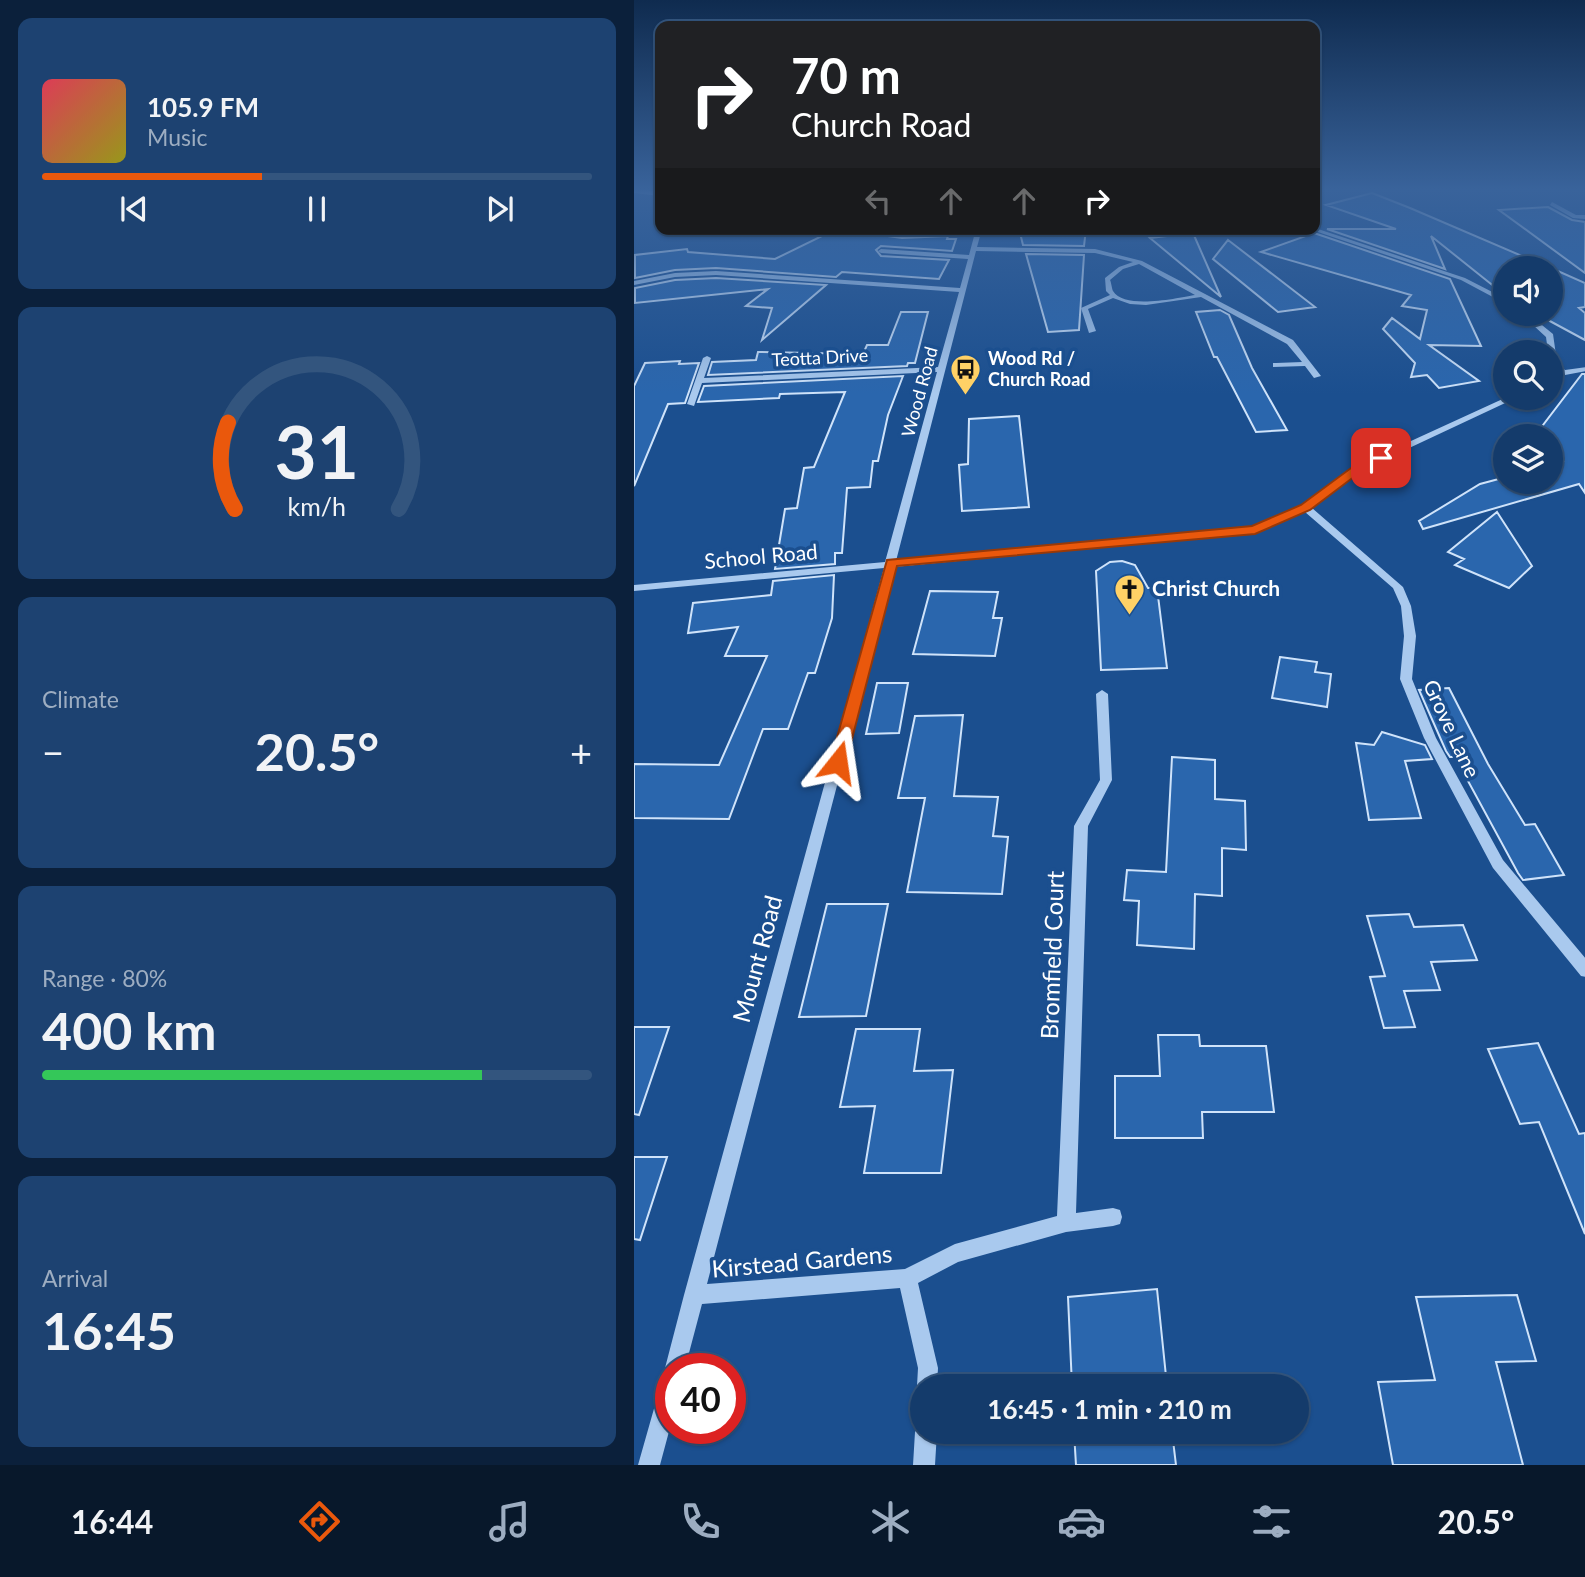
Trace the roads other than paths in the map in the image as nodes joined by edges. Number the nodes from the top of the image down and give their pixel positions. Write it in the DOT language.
graph roads {
  1 [pos="972,257"];
  2 [pos="1121,257"];
  3 [pos="1398,257"];
  4 [pos="1140,262"];
  5 [pos="634,283"];
  6 [pos="963,290"];
  7 [pos="1203,295"];
  8 [pos="1493,295"];
  9 [pos="1113,296"];
  10 [pos="1538,326"];
  11 [pos="1092,331"];
  12 [pos="1550,340"];
  13 [pos="707,358"];
  14 [pos="1307,363"];
  15 [pos="1276,366"];
  16 [pos="943,369"];
  17 [pos="1585,369"];
  18 [pos="1563,373"];
  19 [pos="1317,376"];
  20 [pos="700,381"];
  21 [pos="691,404"];
  22 [pos="1493,407"];
  23 [pos="1305,508"];
  24 [pos="892,563"];
  25 [pos="634,589"];
  26 [pos="1102,694"];
  27 [pos="1585,971"];
  28 [pos="1113,1217"];
  29 [pos="1066,1223"];
  30 [pos="907,1278"];
  31 [pos="694,1295"];
  32 [pos="679,1353"];
  33 [pos="928,1374"];
  34 [pos="655,1443"];
  35 [pos="925,1444"];
  36 [pos="649,1465"];
  37 [pos="924,1465"];
  1 -- 6 [label="street, Wood Road"];
  2 -- 4 [label="street"];
  3 -- 8 [label="street"];
  4 -- 7 [label="street"];
  4 -- 9 [label="street"];
  5 -- 6 [label="street"];
  6 -- 16 [label="street, Wood Road"];
  7 -- 9 [label="street"];
  7 -- 14 [label="street"];
  9 -- 11 [label="street"];
  10 -- 12 [label="street"];
  13 -- 20 [label="street"];
  14 -- 15 [label="street"];
  14 -- 19 [label="street"];
  16 -- 20 [label="street, Teotta Drive"];
  16 -- 24 [label="street, Wood Road"];
  17 -- 18 [label="street"];
  20 -- 21 [label="street"];
  22 -- 23 [label="street, School Road"];
  23 -- 24 [label="street, School Road"];
  23 -- 27 [label="street, Grove Lane"];
  24 -- 25 [label="street, School Road"];
  24 -- 31 [label="street, Mount Road"];
  26 -- 29 [label="street, Bromfield Court"];
  28 -- 29 [label="street, Kirstead Gardens"];
  29 -- 30 [label="street, Kirstead Gardens"];
  30 -- 31 [label="street, Kirstead Gardens"];
  30 -- 33 [label="street"];
  31 -- 32 [label="street, Mount Road"];
  34 -- 36 [label="street"];
  35 -- 37 [label="street"];
}
